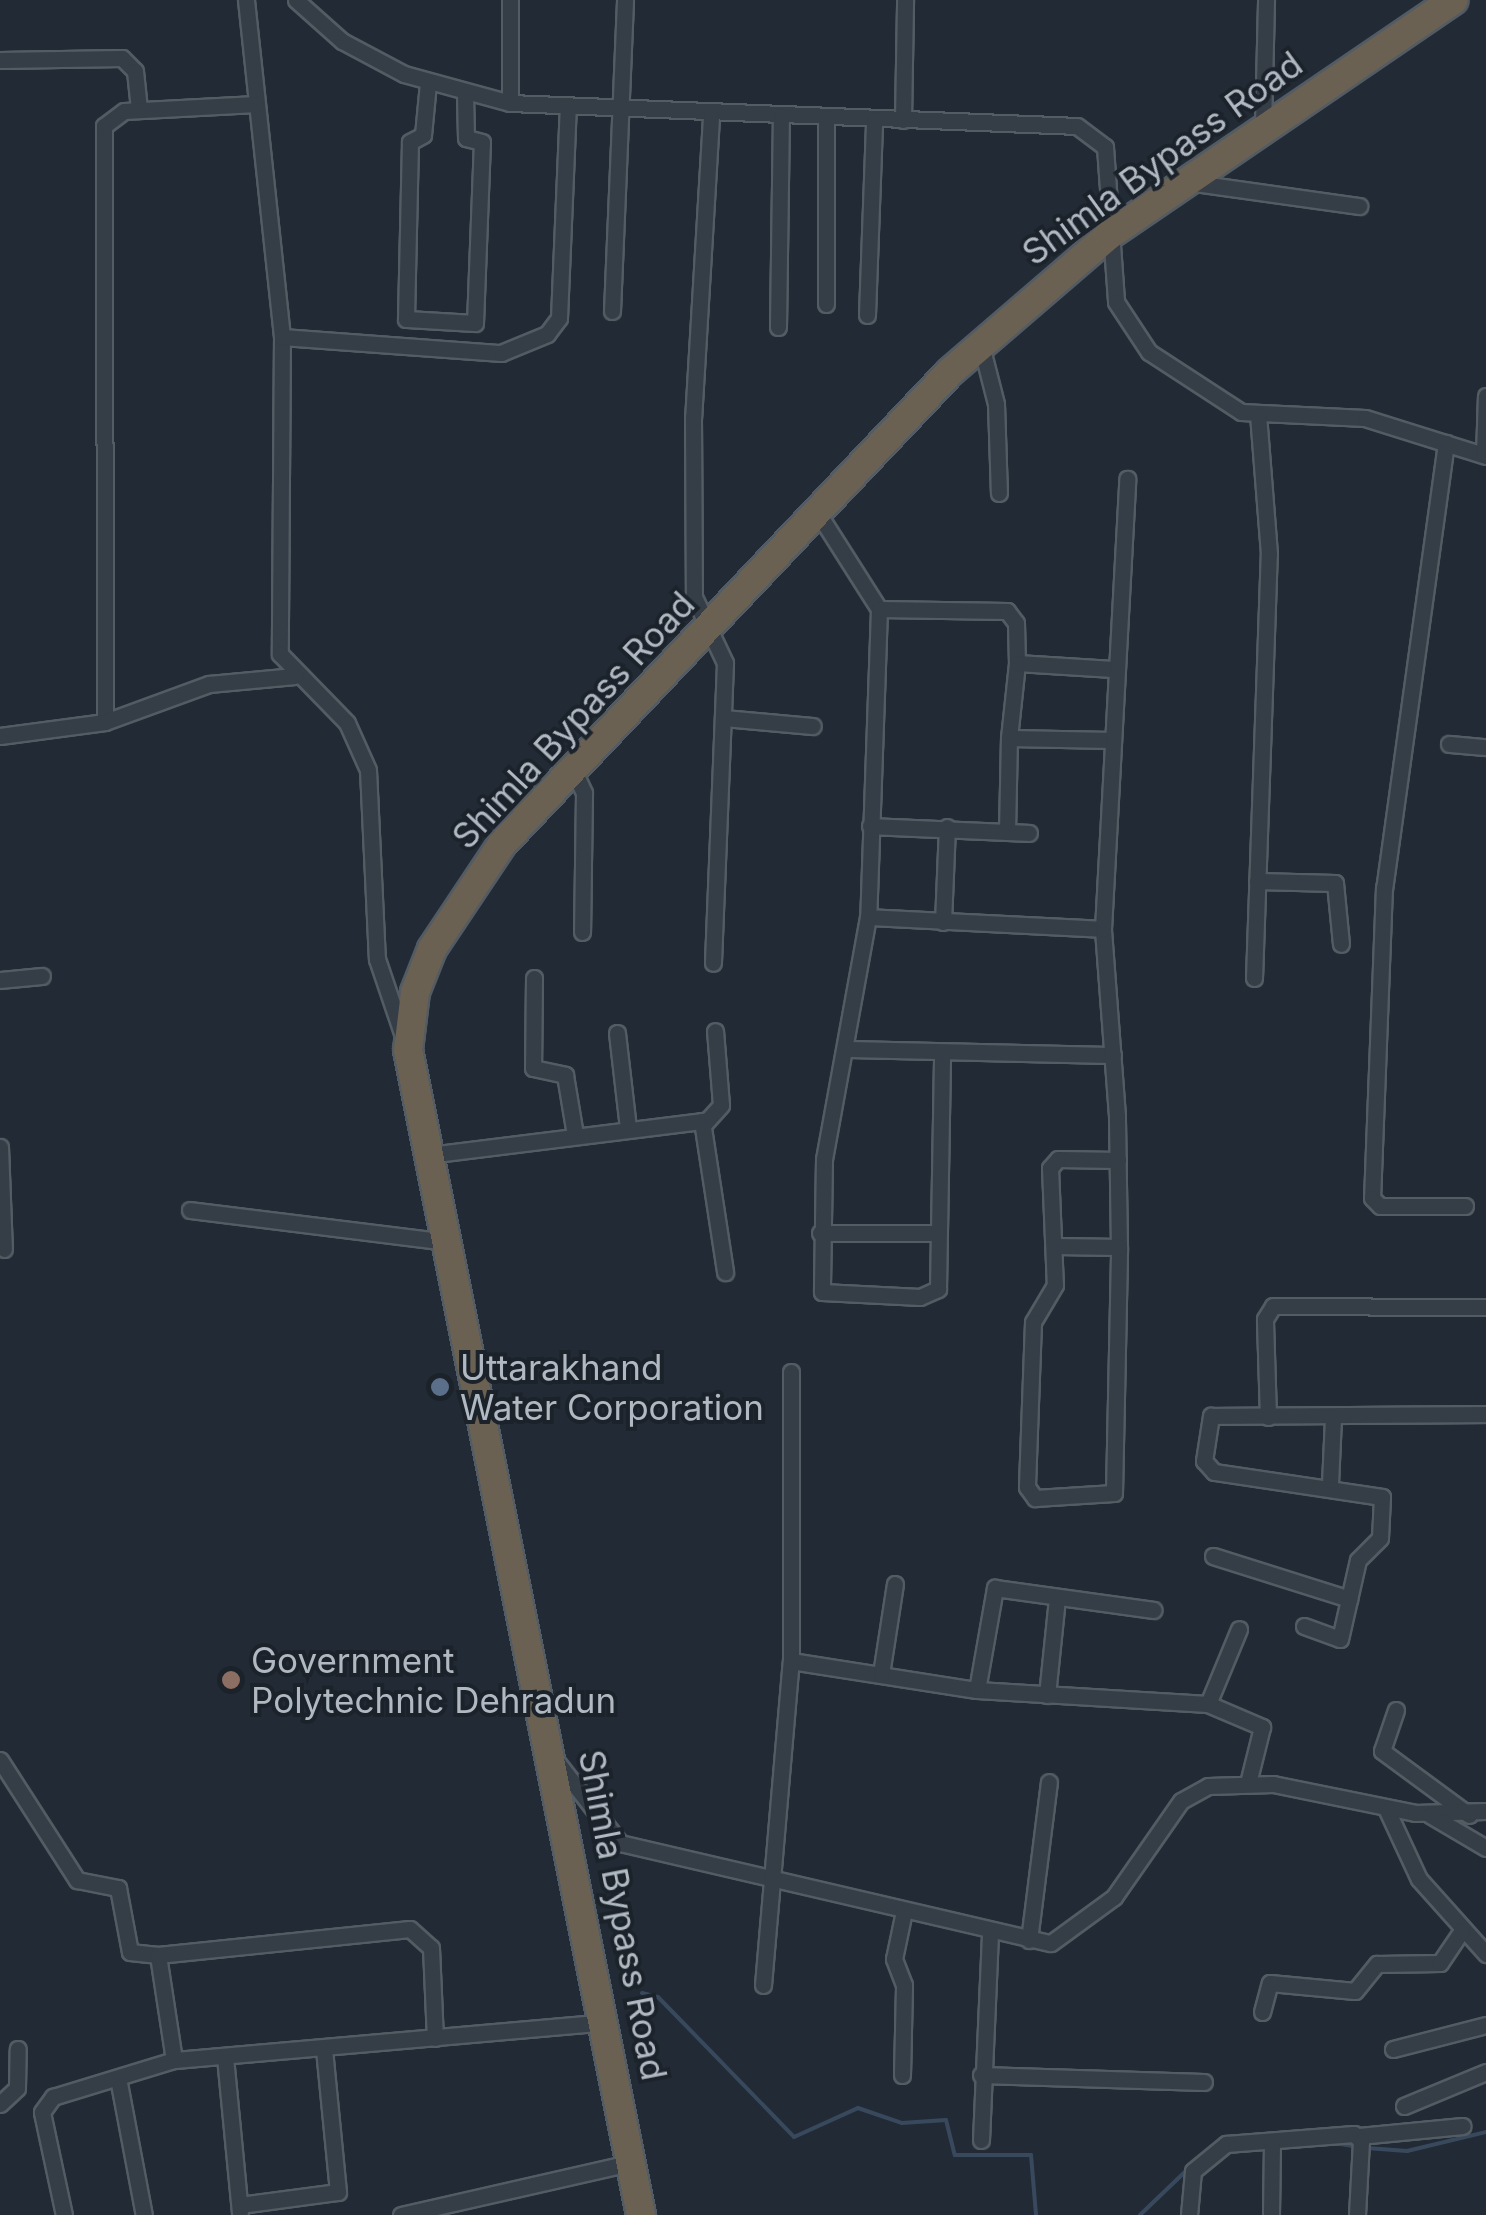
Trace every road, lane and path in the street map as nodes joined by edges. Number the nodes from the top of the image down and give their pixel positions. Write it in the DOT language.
graph roads {
  1 [pos="246,0"];
  2 [pos="296,0"];
  3 [pos="510,0"];
  4 [pos="625,0"];
  5 [pos="904,0"];
  6 [pos="1266,0"];
  7 [pos="1453,0"];
  8 [pos="0,60"];
  9 [pos="428,83"];
  10 [pos="465,94"];
  11 [pos="510,103"];
  12 [pos="256,104"];
  13 [pos="568,107"];
  14 [pos="139,109"];
  15 [pos="615,114"];
  16 [pos="711,116"];
  17 [pos="781,116"];
  18 [pos="826,118"];
  19 [pos="874,120"];
  20 [pos="903,120"];
  21 [pos="1263,125"];
  22 [pos="1184,181"];
  23 [pos="1359,206"];
  24 [pos="1108,236"];
  25 [pos="826,304"];
  26 [pos="612,311"];
  27 [pos="867,315"];
  28 [pos="778,326"];
  29 [pos="282,336"];
  30 [pos="981,345"];
  31 [pos="1486,396"];
  32 [pos="1258,415"];
  33 [pos="1446,443"];
  34 [pos="1485,455"];
  35 [pos="1127,479"];
  36 [pos="999,493"];
  37 [pos="818,513"];
  38 [pos="879,610"];
  39 [pos="713,624"];
  40 [pos="1017,663"];
  41 [pos="1113,669"];
  42 [pos="295,676"];
  43 [pos="723,718"];
  44 [pos="105,722"];
  45 [pos="813,726"];
  46 [pos="0,736"];
  47 [pos="1009,738"];
  48 [pos="1112,740"];
  49 [pos="1449,744"];
  50 [pos="1486,747"];
  51 [pos="572,767"];
  52 [pos="870,826"];
  53 [pos="947,827"];
  54 [pos="1007,832"];
  55 [pos="1030,833"];
  56 [pos="1257,881"];
  57 [pos="868,916"];
  58 [pos="944,922"];
  59 [pos="1104,929"];
  60 [pos="582,932"];
  61 [pos="1340,944"];
  62 [pos="713,962"];
  63 [pos="42,976"];
  64 [pos="534,978"];
  65 [pos="1254,978"];
  66 [pos="0,980"];
  67 [pos="715,1031"];
  68 [pos="617,1033"];
  69 [pos="846,1048"];
  70 [pos="408,1050"];
  71 [pos="942,1053"];
  72 [pos="1113,1055"];
  73 [pos="705,1123"];
  74 [pos="628,1128"];
  75 [pos="575,1135"];
  76 [pos="0,1147"];
  77 [pos="428,1155"];
  78 [pos="1118,1160"];
  79 [pos="1465,1206"];
  80 [pos="190,1210"];
  81 [pos="820,1232"];
  82 [pos="938,1233"];
  83 [pos="448,1242"];
  84 [pos="1056,1246"];
  85 [pos="1119,1247"];
  86 [pos="4,1249"];
  87 [pos="725,1272"];
  88 [pos="1486,1307"];
  89 [pos="791,1372"];
  90 [pos="1486,1414"];
  91 [pos="1268,1417"];
  92 [pos="1333,1418"];
  93 [pos="1330,1484"];
  94 [pos="1214,1556"];
  95 [pos="894,1584"];
  96 [pos="1058,1598"];
  97 [pos="1348,1599"];
  98 [pos="1153,1610"];
  99 [pos="1304,1626"];
  100 [pos="1240,1629"];
  101 [pos="792,1662"];
  102 [pos="881,1674"];
  103 [pos="977,1690"];
  104 [pos="1047,1695"];
  105 [pos="1208,1704"];
  106 [pos="1396,1710"];
  107 [pos="0,1760"];
  108 [pos="556,1760"];
  109 [pos="1049,1782"];
  110 [pos="1248,1783"];
  111 [pos="1386,1808"];
  112 [pos="1486,1811"];
  113 [pos="1429,1814"];
  114 [pos="1469,1815"];
  115 [pos="1486,1848"];
  116 [pos="775,1882"];
  117 [pos="904,1911"];
  118 [pos="990,1930"];
  119 [pos="1462,1930"];
  120 [pos="1029,1940"];
  121 [pos="1486,1954"];
  122 [pos="158,1955"];
  123 [pos="763,1986"];
  124 [pos="1262,2012"];
  125 [pos="606,2022"];
  126 [pos="1486,2024"];
  127 [pos="435,2038"];
  128 [pos="324,2048"];
  129 [pos="18,2049"];
  130 [pos="1393,2049"];
  131 [pos="224,2057"];
  132 [pos="174,2060"];
  133 [pos="1486,2072"];
  134 [pos="981,2075"];
  135 [pos="902,2076"];
  136 [pos="118,2078"];
  137 [pos="1204,2082"];
  138 [pos="0,2104"];
  139 [pos="1404,2106"];
  140 [pos="1463,2126"];
  141 [pos="1359,2136"];
  142 [pos="981,2140"];
  143 [pos="1272,2140"];
  144 [pos="630,2163"];
  145 [pos="240,2210"];
  146 [pos="64,2215"];
  147 [pos="144,2215"];
  148 [pos="401,2215"];
  149 [pos="641,2215"];
  150 [pos="1188,2215"];
  151 [pos="1271,2215"];
  152 [pos="1357,2215"];
  1 -- 12 [label="street"];
  2 -- 9 [label="street"];
  3 -- 11 [label="street"];
  4 -- 15 [label="street"];
  5 -- 20 [label="street"];
  6 -- 21 [label="street"];
  7 -- 21 [label="highway, Shimla Bypass Road"];
  8 -- 14 [label="street"];
  9 -- 10 [label="street"];
  9 -- 10 [label="street"];
  10 -- 11 [label="street"];
  11 -- 13 [label="street"];
  12 -- 14 [label="street"];
  12 -- 29 [label="street"];
  13 -- 15 [label="street"];
  13 -- 29 [label="street"];
  14 -- 44 [label="street"];
  15 -- 16 [label="street"];
  15 -- 26 [label="street"];
  16 -- 17 [label="street"];
  16 -- 39 [label="street"];
  17 -- 18 [label="street"];
  17 -- 28 [label="street"];
  18 -- 19 [label="street"];
  18 -- 25 [label="street"];
  19 -- 20 [label="street"];
  19 -- 27 [label="street"];
  20 -- 24 [label="street"];
  21 -- 22 [label="highway, Shimla Bypass Road"];
  22 -- 23 [label="street"];
  22 -- 24 [label="highway, Shimla Bypass Road"];
  24 -- 30 [label="highway, Shimla Bypass Road"];
  24 -- 32 [label="street"];
  29 -- 42 [label="street"];
  30 -- 36 [label="street"];
  30 -- 37 [label="highway, Shimla Bypass Road"];
  31 -- 34 [label="street"];
  32 -- 33 [label="street"];
  32 -- 56 [label="street"];
  33 -- 34 [label="street"];
  33 -- 79 [label="street"];
  35 -- 41 [label="street"];
  37 -- 38 [label="street"];
  37 -- 39 [label="highway, Shimla Bypass Road"];
  38 -- 40 [label="street"];
  38 -- 52 [label="street"];
  39 -- 43 [label="street"];
  39 -- 51 [label="highway, Shimla Bypass Road"];
  40 -- 41 [label="street"];
  40 -- 47 [label="street"];
  41 -- 48 [label="street"];
  42 -- 44 [label="street"];
  42 -- 70 [label="street"];
  43 -- 45 [label="street"];
  43 -- 62 [label="street"];
  44 -- 46 [label="street"];
  47 -- 48 [label="street"];
  47 -- 54 [label="street"];
  48 -- 59 [label="street"];
  49 -- 50 [label="street"];
  51 -- 60 [label="street"];
  51 -- 70 [label="highway, Shimla Bypass Road"];
  52 -- 53 [label="street"];
  52 -- 57 [label="street"];
  53 -- 54 [label="street"];
  53 -- 58 [label="street"];
  54 -- 55 [label="street"];
  56 -- 61 [label="street"];
  56 -- 65 [label="street"];
  57 -- 58 [label="street"];
  57 -- 69 [label="street"];
  58 -- 59 [label="street"];
  59 -- 72 [label="street"];
  63 -- 66 [label="street"];
  64 -- 75 [label="street"];
  67 -- 73 [label="street"];
  68 -- 74 [label="street"];
  69 -- 71 [label="street"];
  69 -- 81 [label="street"];
  70 -- 77 [label="highway, Shimla Bypass Road"];
  71 -- 72 [label="street"];
  71 -- 82 [label="street"];
  72 -- 78 [label="street"];
  73 -- 74 [label="street"];
  73 -- 87 [label="street"];
  74 -- 75 [label="street"];
  75 -- 77 [label="street"];
  76 -- 86 [label="street"];
  77 -- 83 [label="highway, Shimla Bypass Road"];
  78 -- 84 [label="street"];
  78 -- 85 [label="street"];
  80 -- 83 [label="street"];
  81 -- 82 [label="street"];
  81 -- 82 [label="street"];
  83 -- 108 [label="highway, Shimla Bypass Road"];
  84 -- 85 [label="street"];
  84 -- 85 [label="street"];
  88 -- 91 [label="street"];
  89 -- 101 [label="street"];
  90 -- 92 [label="street"];
  91 -- 92 [label="street"];
  91 -- 93 [label="street"];
  92 -- 93 [label="street"];
  93 -- 97 [label="street"];
  94 -- 97 [label="street"];
  95 -- 102 [label="street"];
  96 -- 98 [label="street"];
  96 -- 103 [label="street"];
  96 -- 104 [label="street"];
  97 -- 99 [label="street"];
  100 -- 105 [label="street"];
  101 -- 102 [label="street"];
  101 -- 116 [label="street"];
  102 -- 103 [label="street"];
  103 -- 104 [label="street"];
  104 -- 105 [label="street"];
  105 -- 110 [label="street"];
  106 -- 114 [label="street"];
  107 -- 122 [label="street"];
  108 -- 116 [label="street"];
  108 -- 125 [label="highway, Shimla Bypass Road"];
  109 -- 120 [label="street"];
  110 -- 111 [label="street"];
  110 -- 120 [label="street"];
  111 -- 113 [label="street"];
  111 -- 119 [label="street"];
  112 -- 114 [label="street"];
  113 -- 114 [label="street"];
  113 -- 115 [label="street"];
  116 -- 117 [label="street"];
  116 -- 123 [label="street"];
  117 -- 118 [label="street"];
  117 -- 135 [label="street"];
  118 -- 120 [label="street"];
  118 -- 134 [label="street"];
  119 -- 121 [label="street"];
  119 -- 124 [label="street"];
  122 -- 127 [label="street"];
  122 -- 132 [label="street"];
  125 -- 127 [label="street"];
  125 -- 144 [label="highway, Shimla Bypass Road"];
  126 -- 130 [label="street"];
  127 -- 128 [label="street"];
  128 -- 131 [label="street"];
  128 -- 145 [label="street"];
  129 -- 138 [label="street"];
  131 -- 132 [label="street"];
  131 -- 145 [label="street"];
  132 -- 136 [label="street"];
  133 -- 139 [label="street"];
  134 -- 137 [label="street"];
  134 -- 142 [label="street"];
  136 -- 146 [label="street"];
  136 -- 147 [label="street"];
  140 -- 141 [label="street"];
  141 -- 143 [label="street"];
  141 -- 152 [label="street"];
  143 -- 150 [label="street"];
  143 -- 151 [label="street"];
  144 -- 148 [label="street"];
  144 -- 149 [label="highway, Shimla Bypass Road"];
}
